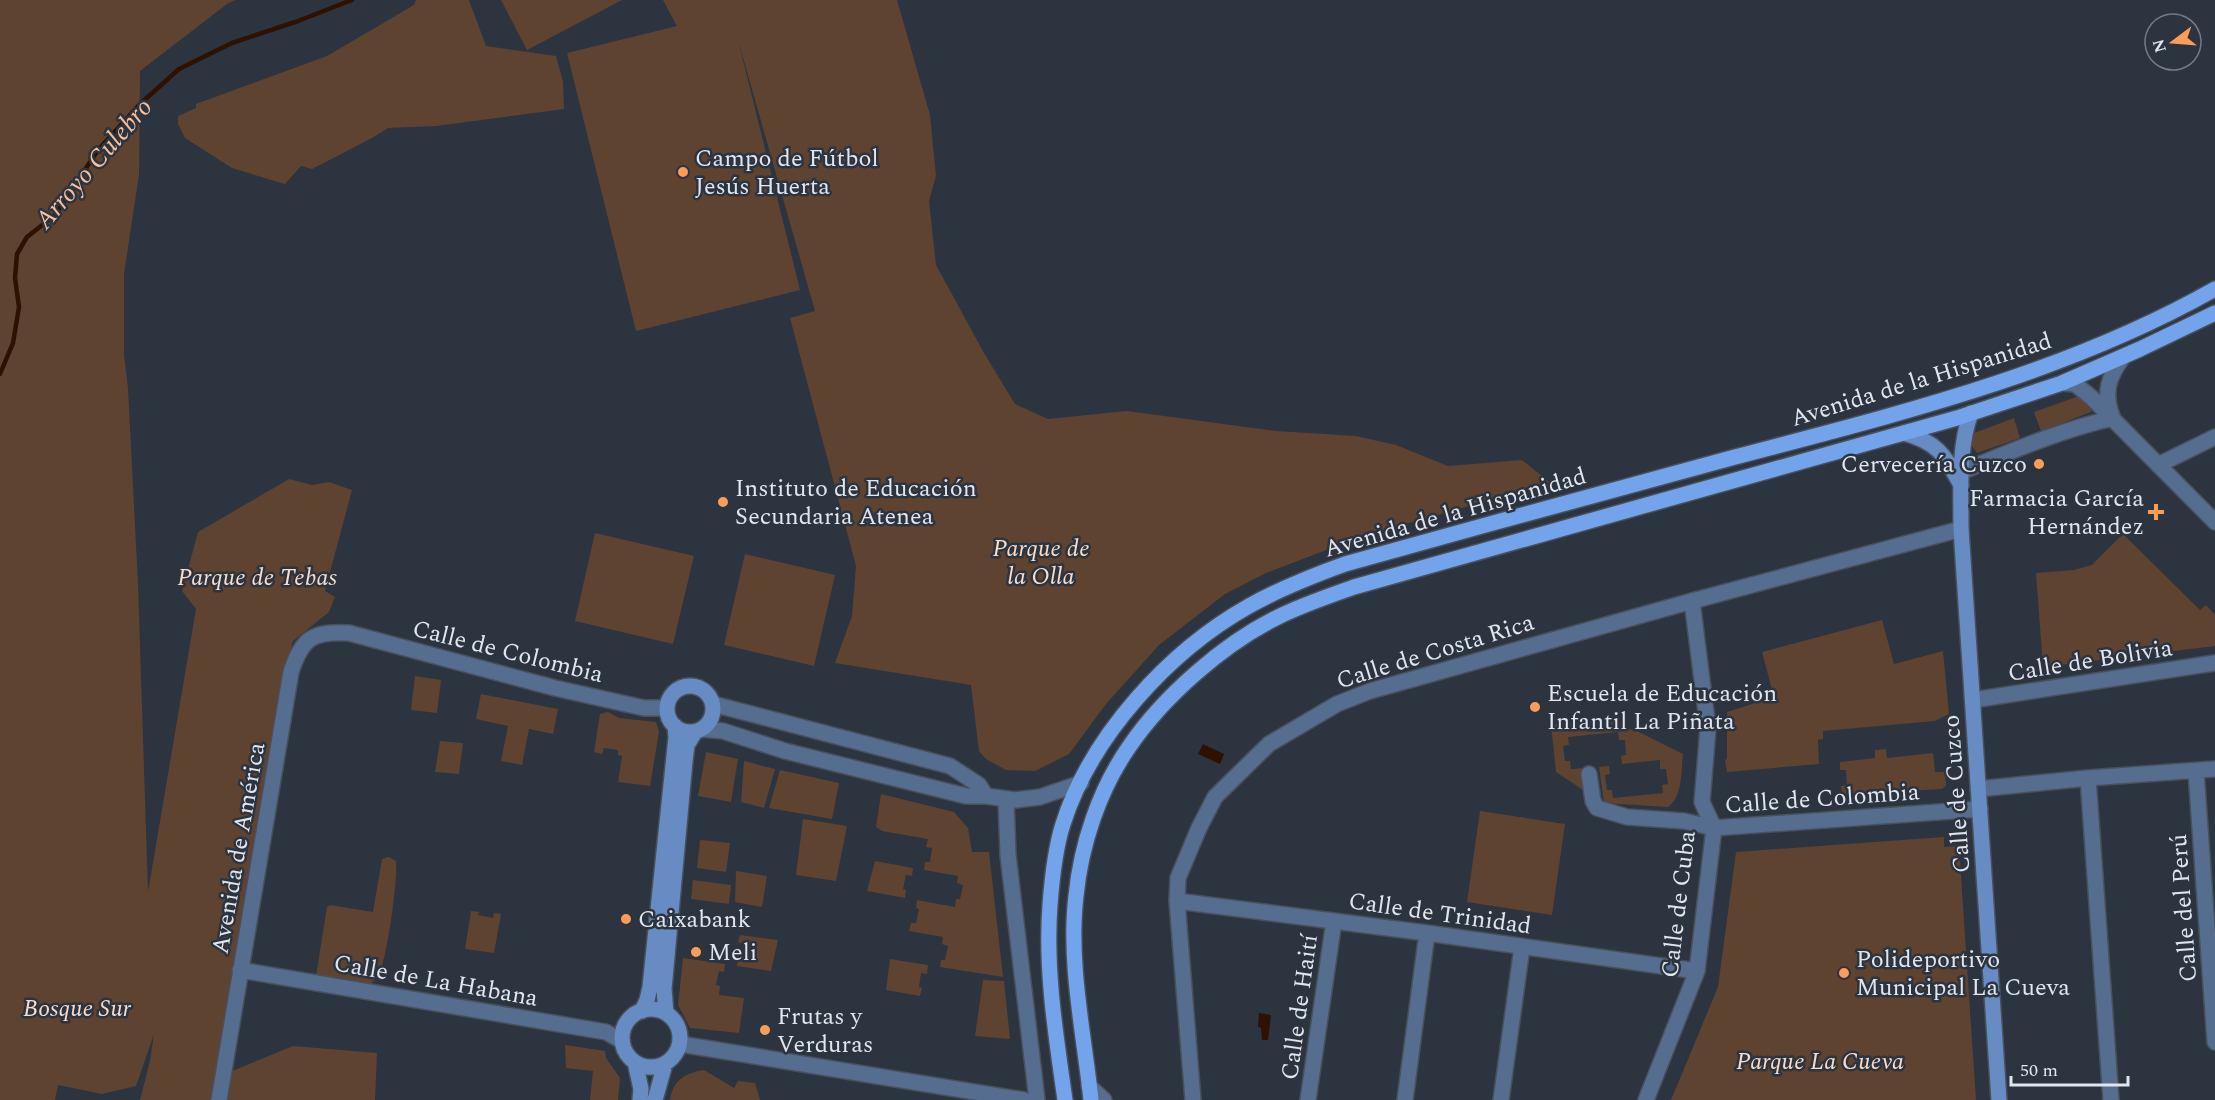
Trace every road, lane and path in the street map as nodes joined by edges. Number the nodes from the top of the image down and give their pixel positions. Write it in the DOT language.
graph roads {
  1 [pos="2215,289"];
  2 [pos="2215,313"];
  3 [pos="2123,357"];
  4 [pos="2062,382"];
  5 [pos="1971,413"];
  6 [pos="2113,418"];
  7 [pos="1904,433"];
  8 [pos="2215,437"];
  9 [pos="2158,465"];
  10 [pos="1962,478"];
  11 [pos="2215,522"];
  12 [pos="1962,529"];
  13 [pos="1692,601"];
  14 [pos="338,633"];
  15 [pos="2215,663"];
  16 [pos="1973,700"];
  17 [pos="713,704"];
  18 [pos="667,708"];
  19 [pos="675,726"];
  20 [pos="699,730"];
  21 [pos="2215,769"];
  22 [pos="2196,771"];
  23 [pos="1589,774"];
  24 [pos="2088,778"];
  25 [pos="1081,783"];
  26 [pos="1978,789"];
  27 [pos="986,796"];
  28 [pos="1006,799"];
  29 [pos="1980,809"];
  30 [pos="1714,828"];
  31 [pos="1177,901"];
  32 [pos="1334,921"];
  33 [pos="1427,933"];
  34 [pos="1522,947"];
  35 [pos="240,970"];
  36 [pos="1697,971"];
  37 [pos="642,1011"];
  38 [pos="666,1013"];
  39 [pos="622,1041"];
  40 [pos="2215,1042"];
  41 [pos="680,1044"];
  42 [pos="634,1062"];
  43 [pos="664,1064"];
  44 [pos="1090,1093"];
  45 [pos="219,1100"];
  46 [pos="640,1100"];
  47 [pos="655,1100"];
  48 [pos="1024,1100"];
  49 [pos="1037,1100"];
  50 [pos="1065,1100"];
  51 [pos="1104,1100"];
  52 [pos="1193,1100"];
  53 [pos="1308,1100"];
  54 [pos="1406,1100"];
  55 [pos="1501,1100"];
  56 [pos="1646,1100"];
  57 [pos="1999,1100"];
  58 [pos="2111,1100"];
  1 -- 25 [label="main road, Avenida de la Hispanidad"];
  2 -- 3 [label="main road, Avenida de la Hispanidad"];
  3 -- 4 [label="main road, Avenida de la Hispanidad"];
  3 -- 6 [label="street"];
  4 -- 5 [label="main road, Avenida de la Hispanidad"];
  4 -- 6 [label="street"];
  5 -- 7 [label="main road, Avenida de la Hispanidad"];
  5 -- 10 [label="main road, Calle de Cuzco"];
  6 -- 9 [label="street"];
  6 -- 10 [label="street"];
  7 -- 10 [label="main road"];
  7 -- 44 [label="main road, Avenida de la Hispanidad"];
  8 -- 9 [label="street"];
  9 -- 11 [label="street"];
  10 -- 12 [label="main road, Calle de Cuzco"];
  12 -- 13 [label="street, Calle de Costa Rica"];
  12 -- 16 [label="main road, Calle de Cuzco"];
  13 -- 30 [label="street, Calle de Cuba"];
  13 -- 31 [label="street, Calle de Costa Rica"];
  14 -- 18 [label="street, Calle de Colombia"];
  14 -- 35 [label="street, Avenida de América"];
  15 -- 16 [label="street, Calle de Bolivia"];
  16 -- 26 [label="main road, Calle de Cuzco"];
  17 -- 18 [label="main road"];
  17 -- 20 [label="main road"];
  17 -- 27 [label="street"];
  18 -- 19 [label="main road"];
  19 -- 20 [label="main road"];
  19 -- 37 [label="main road"];
  20 -- 27 [label="street"];
  20 -- 38 [label="main road"];
  21 -- 22 [label="street"];
  22 -- 24 [label="street"];
  22 -- 40 [label="street, Calle del Perú"];
  23 -- 30 [label="street, Calle de Colombia"];
  24 -- 26 [label="street"];
  24 -- 58 [label="street"];
  25 -- 28 [label="street"];
  25 -- 50 [label="main road, Avenida de la Hispanidad"];
  26 -- 29 [label="main road, Calle de Cuzco"];
  27 -- 28 [label="street"];
  28 -- 49 [label="street"];
  29 -- 30 [label="street, Calle de Colombia"];
  29 -- 57 [label="main road, Calle de Cuzco"];
  30 -- 36 [label="street, Calle de Cuba"];
  31 -- 32 [label="street, Calle de Trinidad"];
  31 -- 52 [label="street, Calle de Costa Rica"];
  32 -- 33 [label="street, Calle de Trinidad"];
  32 -- 53 [label="street, Calle de Haití"];
  33 -- 34 [label="street, Calle de Trinidad"];
  33 -- 54 [label="street"];
  34 -- 36 [label="street, Calle de Trinidad"];
  34 -- 55 [label="street"];
  35 -- 39 [label="street, Calle de La Habana"];
  35 -- 45 [label="street, Avenida de América"];
  36 -- 56 [label="street, Calle de Cuba"];
  37 -- 38 [label="main road"];
  37 -- 39 [label="main road"];
  38 -- 41 [label="main road"];
  39 -- 42 [label="main road"];
  41 -- 43 [label="main road"];
  41 -- 48 [label="street"];
  42 -- 43 [label="main road"];
  42 -- 46 [label="main road"];
  43 -- 47 [label="main road"];
  44 -- 51 [label="street"];
}
